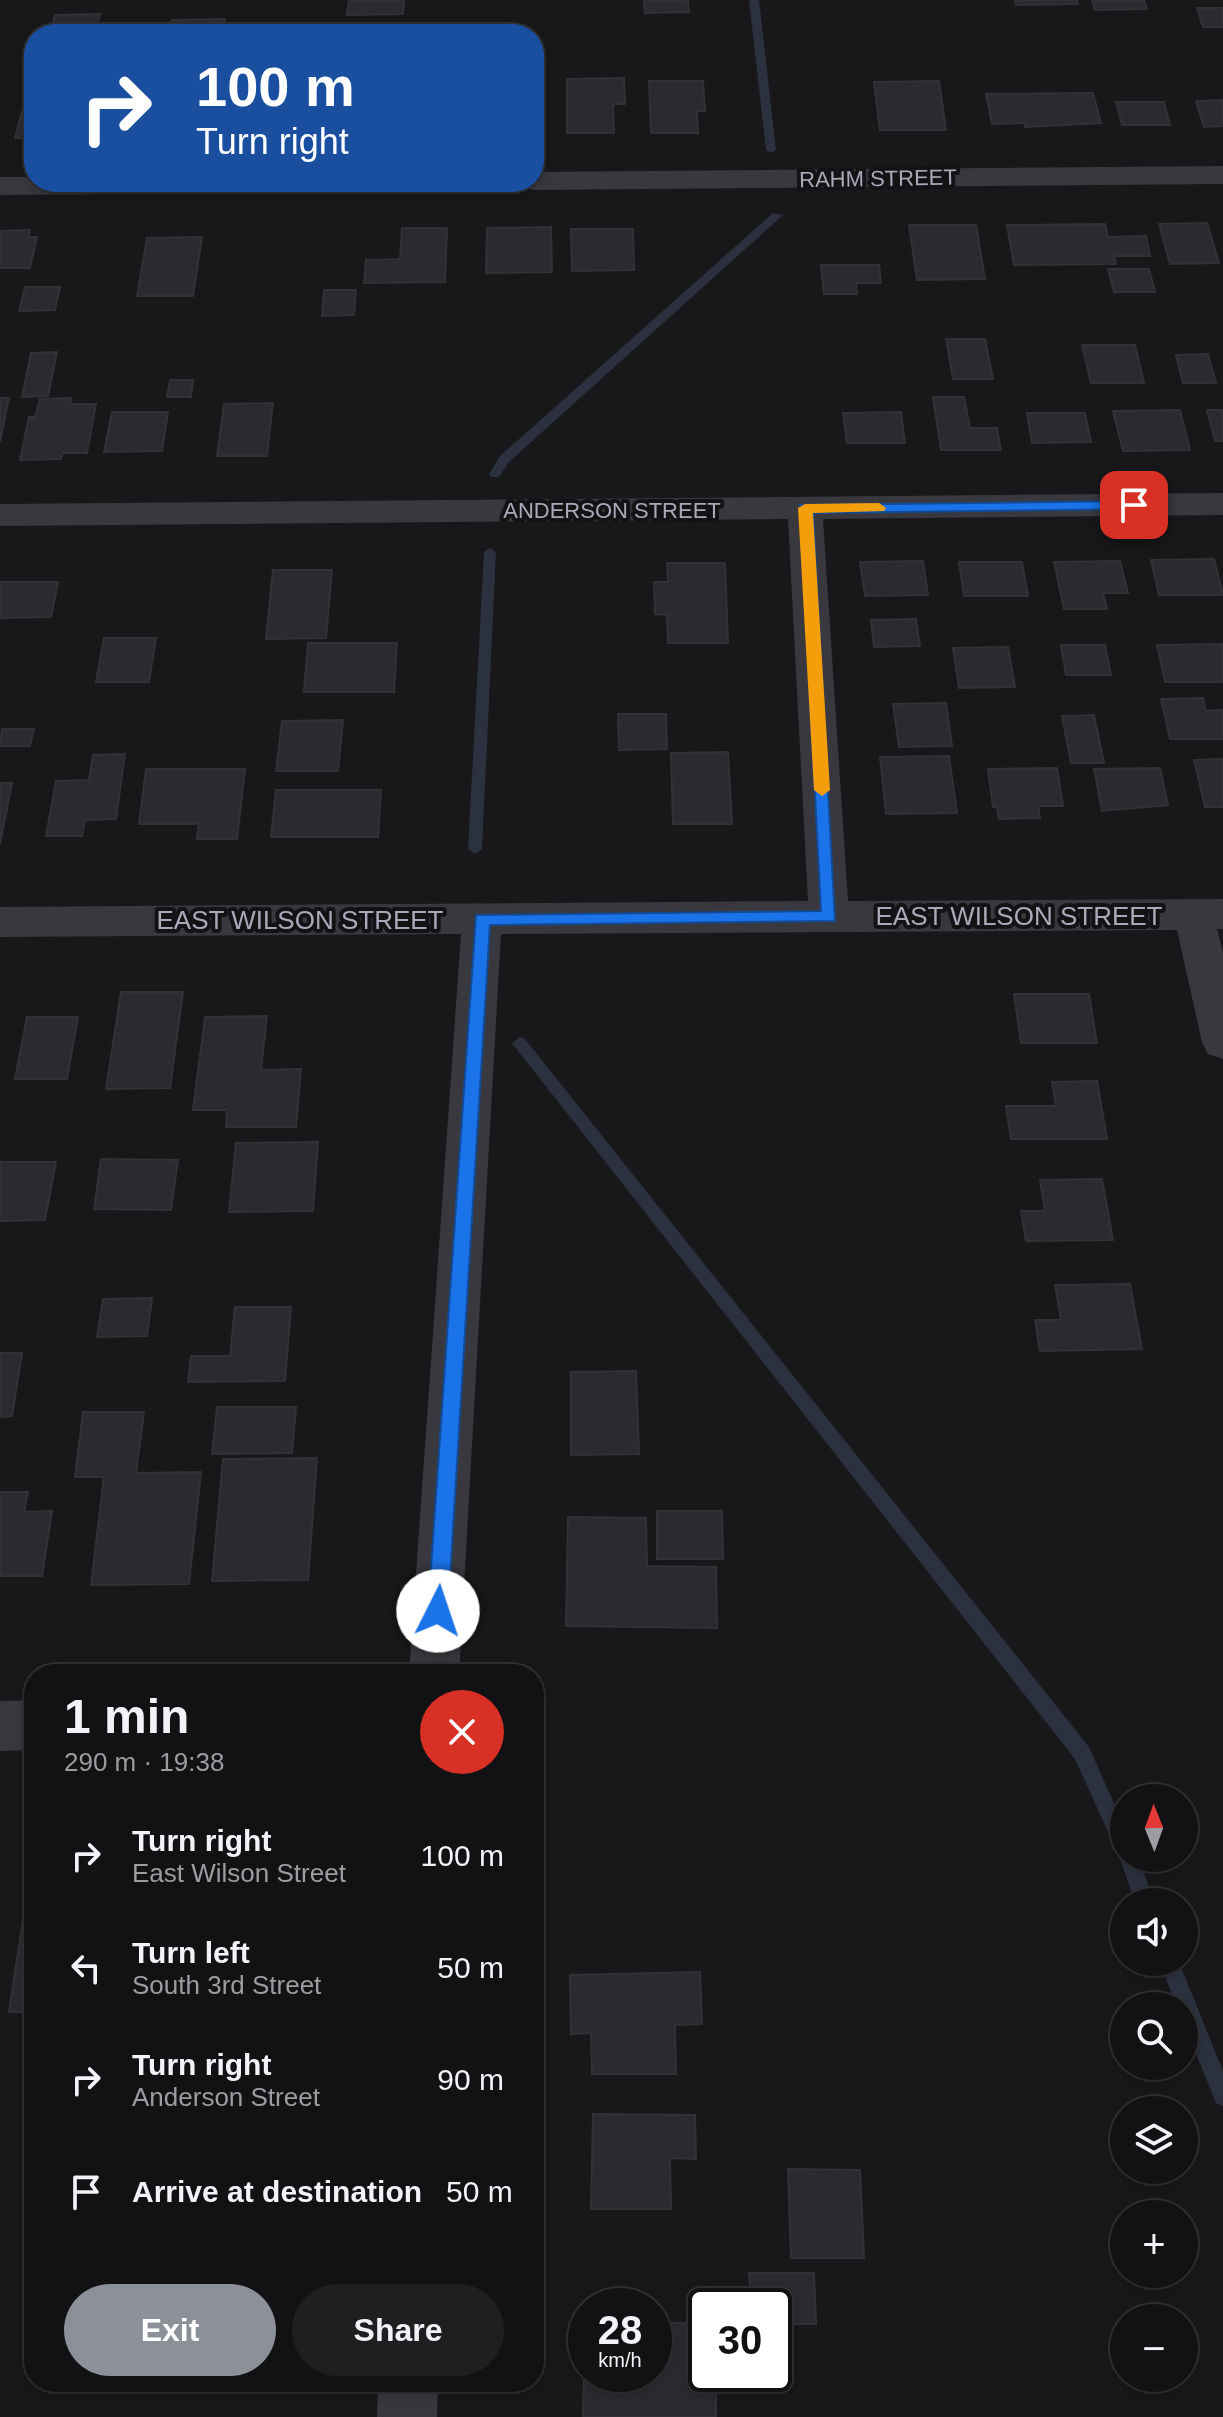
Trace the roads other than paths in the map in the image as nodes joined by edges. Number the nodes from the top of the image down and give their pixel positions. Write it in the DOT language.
graph roads {
  1 [pos="1223,175"];
  2 [pos="544,181"];
  3 [pos="0,186"];
  4 [pos="24,186"];
  5 [pos="1223,504"];
  6 [pos="805,508"];
  7 [pos="0,515"];
  8 [pos="1208,914"];
  9 [pos="829,917"];
  10 [pos="482,919"];
  11 [pos="0,922"];
  12 [pos="1223,1042"];
  13 [pos="435,1664"];
  14 [pos="24,1725"];
  15 [pos="0,1726"];
  16 [pos="408,2392"];
  17 [pos="407,2417"];
  1 -- 2 [label="street, RAHM STREET"];
  3 -- 4 [label="street"];
  5 -- 6 [label="street, ANDERSON STREET"];
  6 -- 7 [label="street, ANDERSON STREET"];
  6 -- 9 [label="street"];
  8 -- 9 [label="street, EAST WILSON STREET"];
  8 -- 12 [label="street"];
  9 -- 10 [label="street, EAST WILSON STREET"];
  10 -- 11 [label="street, EAST WILSON STREET"];
  10 -- 13 [label="street"];
  14 -- 15 [label="street"];
  16 -- 17 [label="street"];
}
